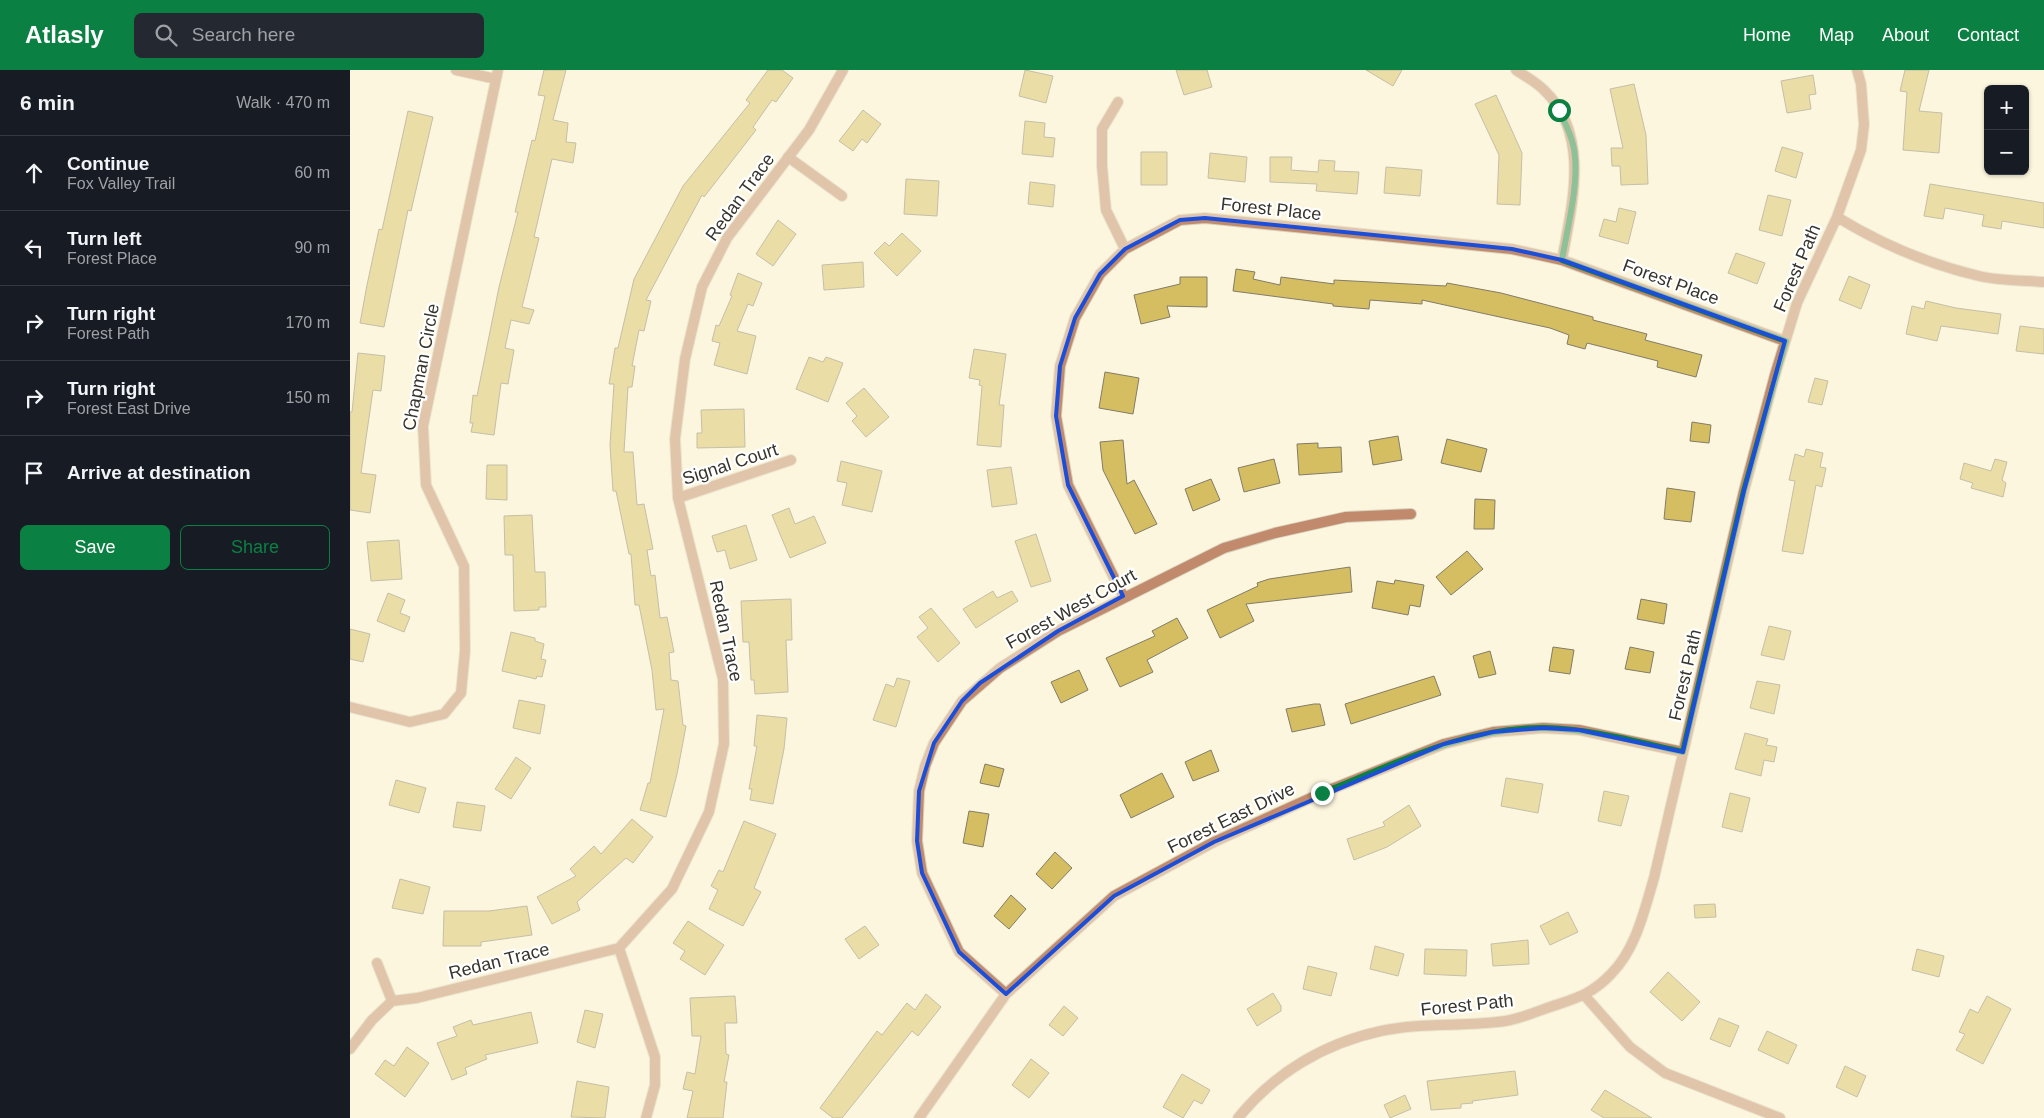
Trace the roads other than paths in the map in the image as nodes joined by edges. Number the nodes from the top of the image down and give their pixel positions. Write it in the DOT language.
graph roads {
  1 [pos="456,70"];
  2 [pos="843,70"];
  3 [pos="1516,70"];
  4 [pos="1857,70"];
  5 [pos="497,74"];
  6 [pos="1118,102"];
  7 [pos="788,157"];
  8 [pos="842,196"];
  9 [pos="1837,217"];
  10 [pos="1125,249"];
  11 [pos="1562,260"];
  12 [pos="2044,282"];
  13 [pos="1786,341"];
  14 [pos="791,460"];
  15 [pos="678,498"];
  16 [pos="1411,514"];
  17 [pos="1123,596"];
  18 [pos="350,707"];
  19 [pos="1683,752"];
  20 [pos="619,948"];
  21 [pos="378,963"];
  22 [pos="1006,994"];
  23 [pos="1585,996"];
  24 [pos="392,1001"];
  25 [pos="350,1049"];
  26 [pos="646,1118"];
  27 [pos="919,1118"];
  28 [pos="1238,1118"];
  29 [pos="1780,1118"];
  1 -- 5 [label="street"];
  2 -- 7 [label="street, Redan Trace"];
  3 -- 11 [label="street"];
  4 -- 9 [label="street, Forest Path"];
  5 -- 18 [label="street, Chapman Circle"];
  6 -- 10 [label="street"];
  7 -- 8 [label="street"];
  7 -- 15 [label="street, Redan Trace"];
  9 -- 12 [label="street"];
  9 -- 13 [label="street, Forest Path"];
  10 -- 11 [label="street, Forest Place"];
  10 -- 17 [label="street, Forest Place"];
  11 -- 13 [label="street, Forest Place"];
  13 -- 19 [label="street, Forest Path"];
  14 -- 15 [label="street, Signal Court"];
  15 -- 20 [label="street, Redan Trace"];
  16 -- 17 [label="street, Forest West Court"];
  17 -- 22 [label="street, Forest West Court"];
  19 -- 22 [label="street, Forest East Drive"];
  19 -- 23 [label="street, Forest Path"];
  20 -- 24 [label="street, Redan Trace"];
  20 -- 26 [label="street"];
  21 -- 24 [label="street"];
  22 -- 27 [label="street, Forest East Drive"];
  23 -- 28 [label="street, Forest Path"];
  23 -- 29 [label="street"];
  24 -- 25 [label="street"];
}
